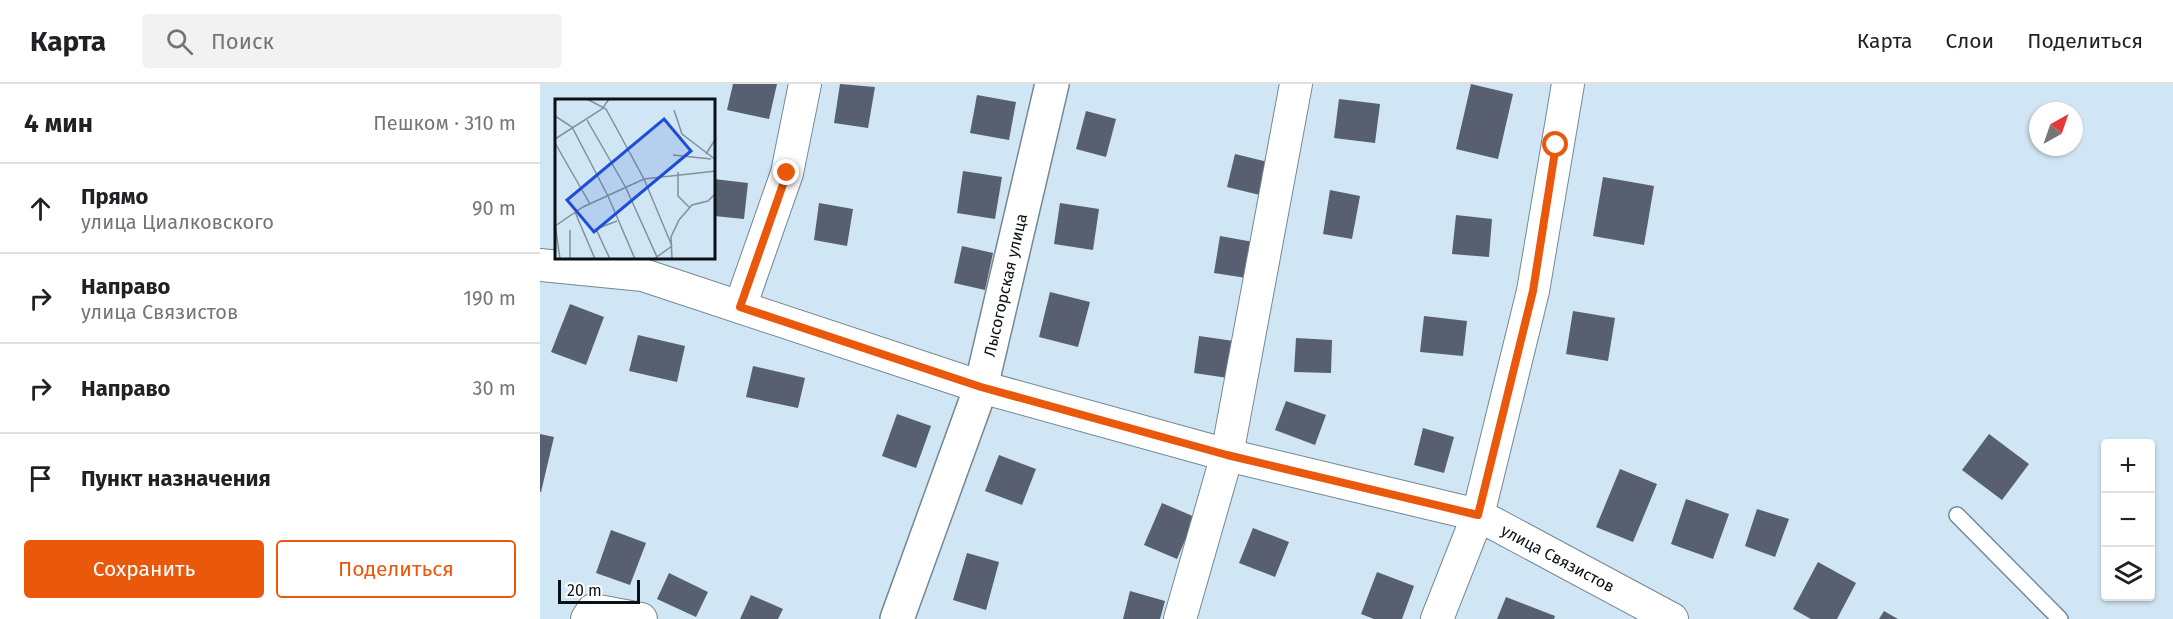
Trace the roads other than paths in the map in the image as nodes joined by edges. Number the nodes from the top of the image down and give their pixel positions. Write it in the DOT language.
graph roads {
  1 [pos="806,84"];
  2 [pos="1052,84"];
  3 [pos="1296,84"];
  4 [pos="1568,84"];
  5 [pos="540,265"];
  6 [pos="740,307"];
  7 [pos="981,387"];
  8 [pos="1227,455"];
  9 [pos="1478,515"];
  10 [pos="1957,515"];
  11 [pos="587,619"];
  12 [pos="641,619"];
  13 [pos="897,619"];
  14 [pos="1179,619"];
  15 [pos="1437,619"];
  16 [pos="1672,619"];
  17 [pos="2060,619"];
  1 -- 6 [label="street"];
  2 -- 7 [label="street, Лысогорская улица"];
  3 -- 8 [label="street"];
  4 -- 9 [label="street"];
  5 -- 6 [label="street, улица Связистов"];
  6 -- 7 [label="street, улица Связистов"];
  7 -- 8 [label="street, улица Связистов"];
  7 -- 13 [label="street, Лысогорская улица"];
  8 -- 9 [label="street, улица Связистов"];
  8 -- 14 [label="street"];
  9 -- 15 [label="street"];
  9 -- 16 [label="street, улица Связистов"];
  10 -- 17 [label="lane"];
  11 -- 12 [label="street"];
}
